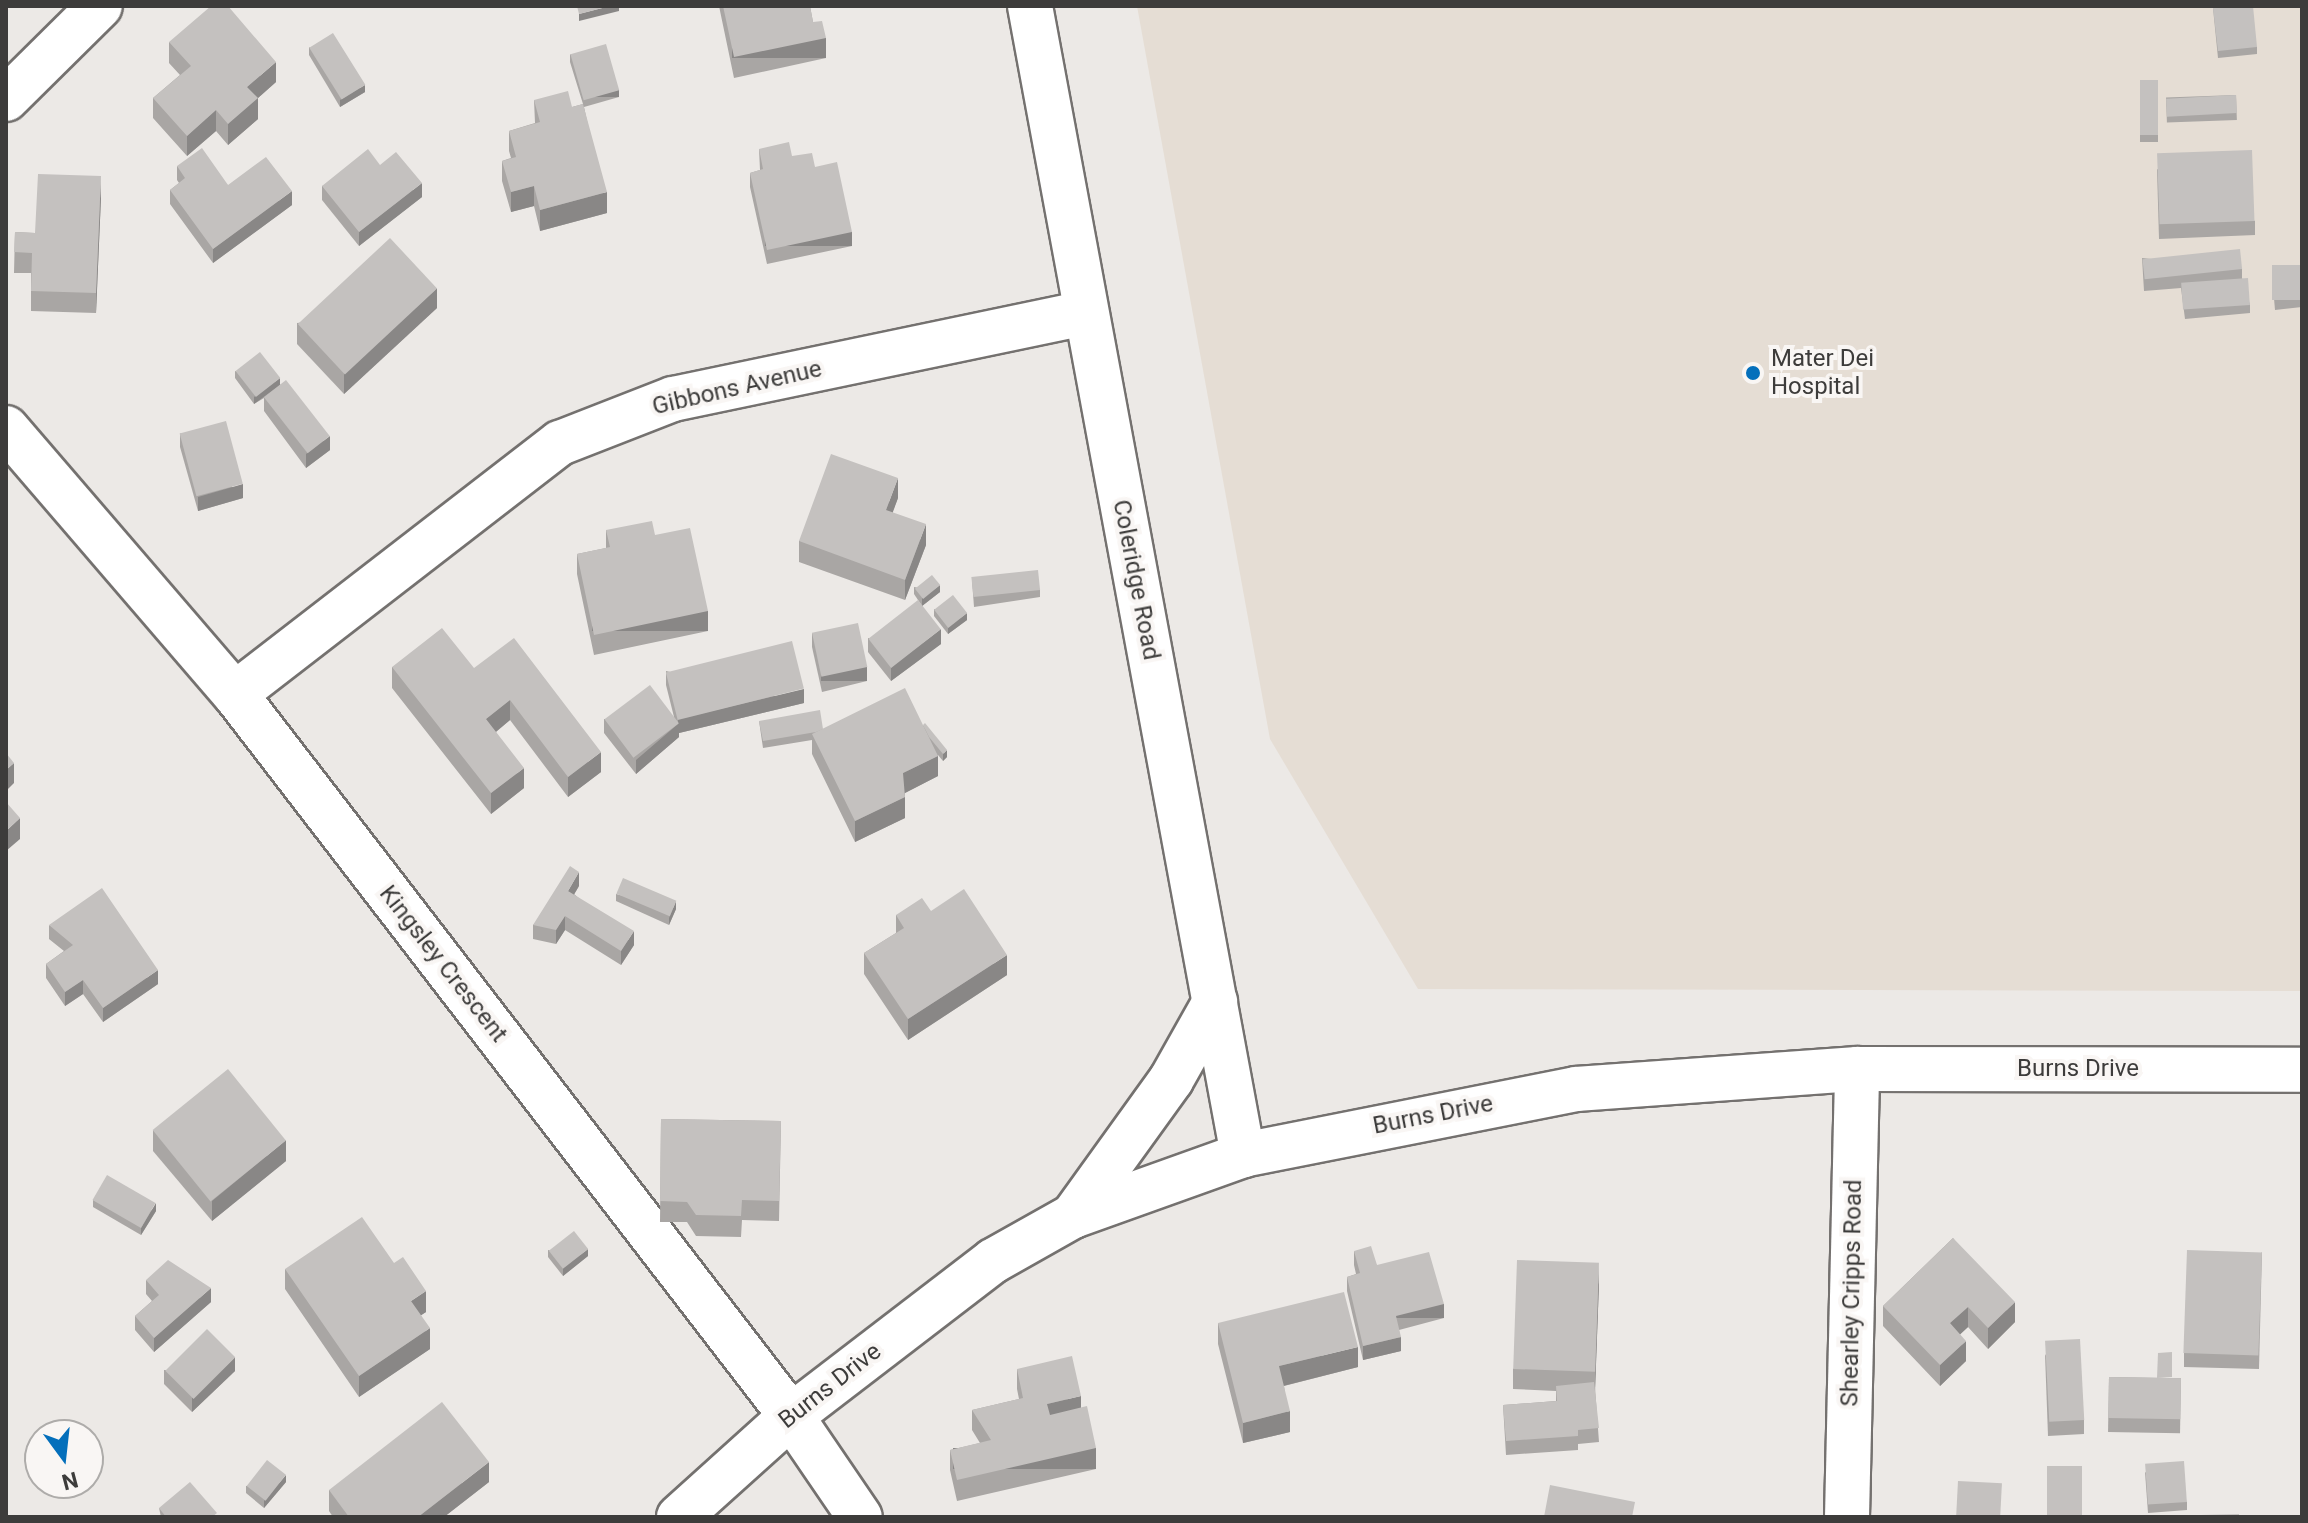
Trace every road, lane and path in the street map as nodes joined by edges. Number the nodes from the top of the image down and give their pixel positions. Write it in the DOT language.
graph roads {
  1 [pos="100,6"];
  2 [pos="1030,6"];
  3 [pos="6,99"];
  4 [pos="1086,313"];
  5 [pos="6,428"];
  6 [pos="235,694"];
  7 [pos="1215,1002"];
  8 [pos="1857,1069"];
  9 [pos="2302,1070"];
  10 [pos="1243,1155"];
  11 [pos="1073,1216"];
  12 [pos="791,1416"];
  13 [pos="679,1517"];
  14 [pos="860,1517"];
  15 [pos="1847,1517"];
  1 -- 3 [label="street"];
  2 -- 4 [label="street, Coleridge Road"];
  4 -- 6 [label="street, Gibbons Avenue"];
  4 -- 7 [label="street, Coleridge Road"];
  5 -- 6 [label="street, Kingsley Crescent"];
  6 -- 12 [label="street, Kingsley Crescent"];
  7 -- 10 [label="street, Coleridge Road"];
  7 -- 11 [label="street"];
  8 -- 9 [label="street, Burns Drive"];
  8 -- 10 [label="street, Burns Drive"];
  8 -- 15 [label="street, Shearley Cripps Road"];
  10 -- 11 [label="street, Burns Drive"];
  11 -- 12 [label="street, Burns Drive"];
  12 -- 13 [label="street, Burns Drive"];
  12 -- 14 [label="street, Kingsley Crescent"];
}
